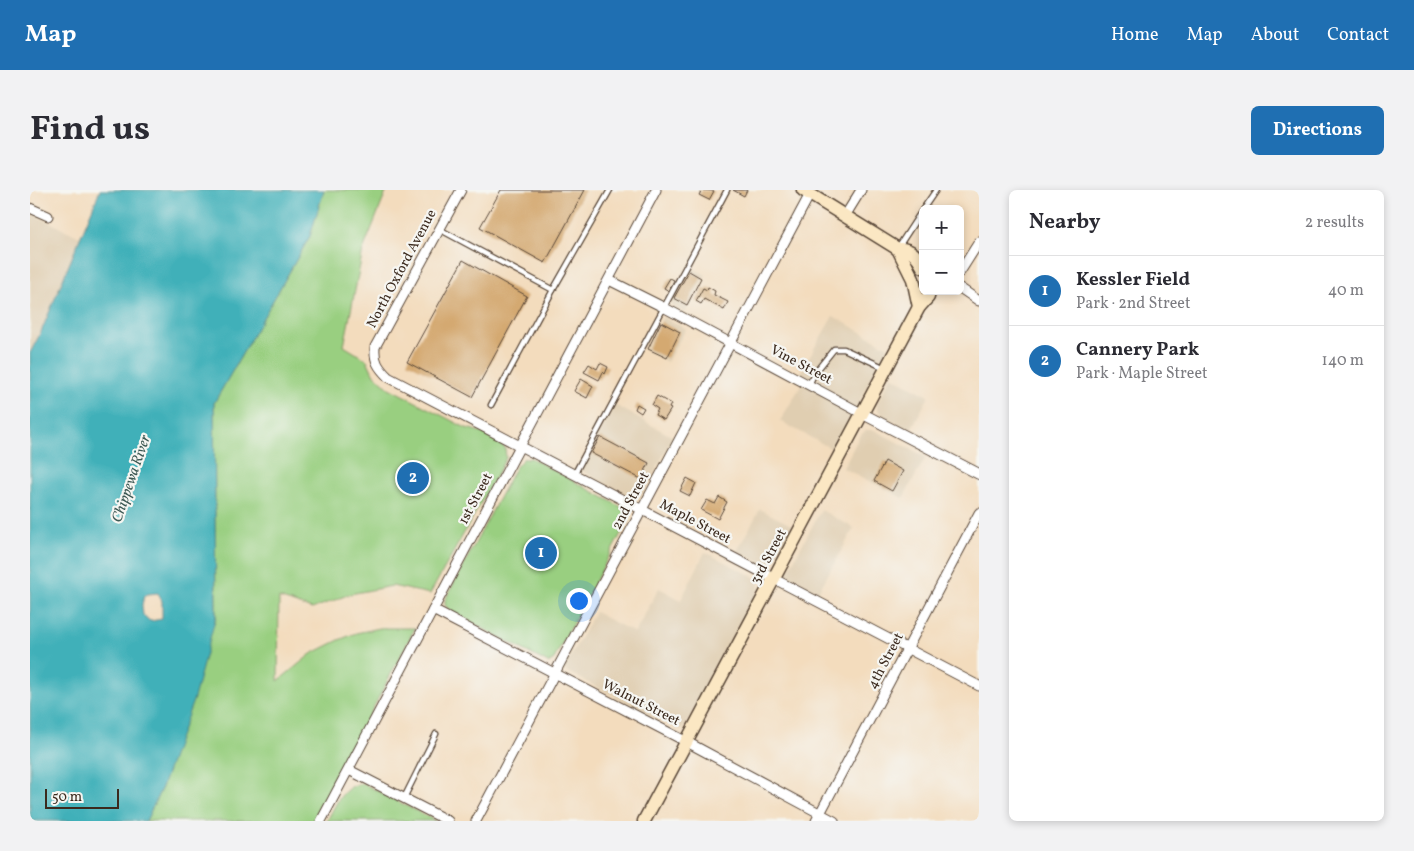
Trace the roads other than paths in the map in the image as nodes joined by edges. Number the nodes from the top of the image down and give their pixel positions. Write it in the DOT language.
graph roads {
  1 [pos="461,190"];
  2 [pos="610,190"];
  3 [pos="656,190"];
  4 [pos="727,190"];
  5 [pos="861,190"];
  6 [pos="936,190"];
  7 [pos="806,192"];
  8 [pos="926,205"];
  9 [pos="30,208"];
  10 [pos="919,215"];
  11 [pos="48,216"];
  12 [pos="844,216"];
  13 [pos="439,228"];
  14 [pos="979,242"];
  15 [pos="898,249"];
  16 [pos="919,262"];
  17 [pos="964,266"];
  18 [pos="609,280"];
  19 [pos="554,290"];
  20 [pos="964,291"];
  21 [pos="928,295"];
  22 [pos="979,301"];
  23 [pos="919,307"];
  24 [pos="665,308"];
  25 [pos="730,343"];
  26 [pos="376,364"];
  27 [pos="887,368"];
  28 [pos="809,385"];
  29 [pos="491,405"];
  30 [pos="863,414"];
  31 [pos="520,445"];
  32 [pos="575,473"];
  33 [pos="979,474"];
  34 [pos="642,509"];
  35 [pos="979,514"];
  36 [pos="774,580"];
  37 [pos="434,610"];
  38 [pos="908,649"];
  39 [pos="554,673"];
  40 [pos="979,686"];
  41 [pos="436,734"];
  42 [pos="687,742"];
  43 [pos="349,770"];
  44 [pos="404,798"];
  45 [pos="818,817"];
  46 [pos="321,821"];
  47 [pos="448,821"];
  48 [pos="476,821"];
  49 [pos="644,821"];
  50 [pos="834,821"];
  1 -- 13 [label="street, North Oxford Avenue"];
  2 -- 19 [label="lane"];
  3 -- 18 [label="street, 1st Street"];
  4 -- 24 [label="lane"];
  5 -- 12 [label="street"];
  6 -- 8 [label="lane"];
  7 -- 12 [label="main road"];
  7 -- 25 [label="street, 2nd Street"];
  9 -- 11 [label="street"];
  10 -- 15 [label="lane"];
  12 -- 15 [label="main road"];
  13 -- 19 [label="lane"];
  13 -- 26 [label="street, North Oxford Avenue"];
  14 -- 17 [label="street"];
  15 -- 16 [label="main road"];
  15 -- 23 [label="main road"];
  18 -- 24 [label="street, Vine Street"];
  18 -- 31 [label="street, 1st Street"];
  19 -- 29 [label="lane"];
  20 -- 22 [label="street"];
  21 -- 23 [label="main road, 3rd Street"];
  23 -- 27 [label="main road, 3rd Street"];
  24 -- 25 [label="street, Vine Street"];
  24 -- 32 [label="lane"];
  25 -- 28 [label="street, Vine Street"];
  25 -- 34 [label="street, 2nd Street"];
  26 -- 31 [label="street, Maple Street"];
  27 -- 28 [label="lane"];
  27 -- 30 [label="main road, 3rd Street"];
  28 -- 30 [label="street, Vine Street"];
  30 -- 33 [label="street, Vine Street"];
  30 -- 36 [label="main road, 3rd Street"];
  31 -- 32 [label="street, Maple Street"];
  31 -- 37 [label="street, 1st Street"];
  32 -- 34 [label="street, Maple Street"];
  34 -- 36 [label="street, Maple Street"];
  34 -- 39 [label="street, 2nd Street"];
  35 -- 38 [label="street, 4th Street"];
  36 -- 38 [label="street, Maple Street"];
  36 -- 42 [label="main road, 3rd Street"];
  37 -- 39 [label="street, Walnut Street"];
  37 -- 43 [label="street, 1st Street"];
  38 -- 40 [label="street, Maple Street"];
  38 -- 45 [label="street, 4th Street"];
  39 -- 42 [label="street, Walnut Street"];
  39 -- 48 [label="street, 2nd Street"];
  41 -- 44 [label="lane"];
  42 -- 45 [label="street, Walnut Street"];
  42 -- 49 [label="main road, 3rd Street"];
  43 -- 44 [label="street"];
  43 -- 46 [label="street, 1st Street"];
  44 -- 47 [label="street"];
  45 -- 50 [label="street, Walnut Street"];
}
